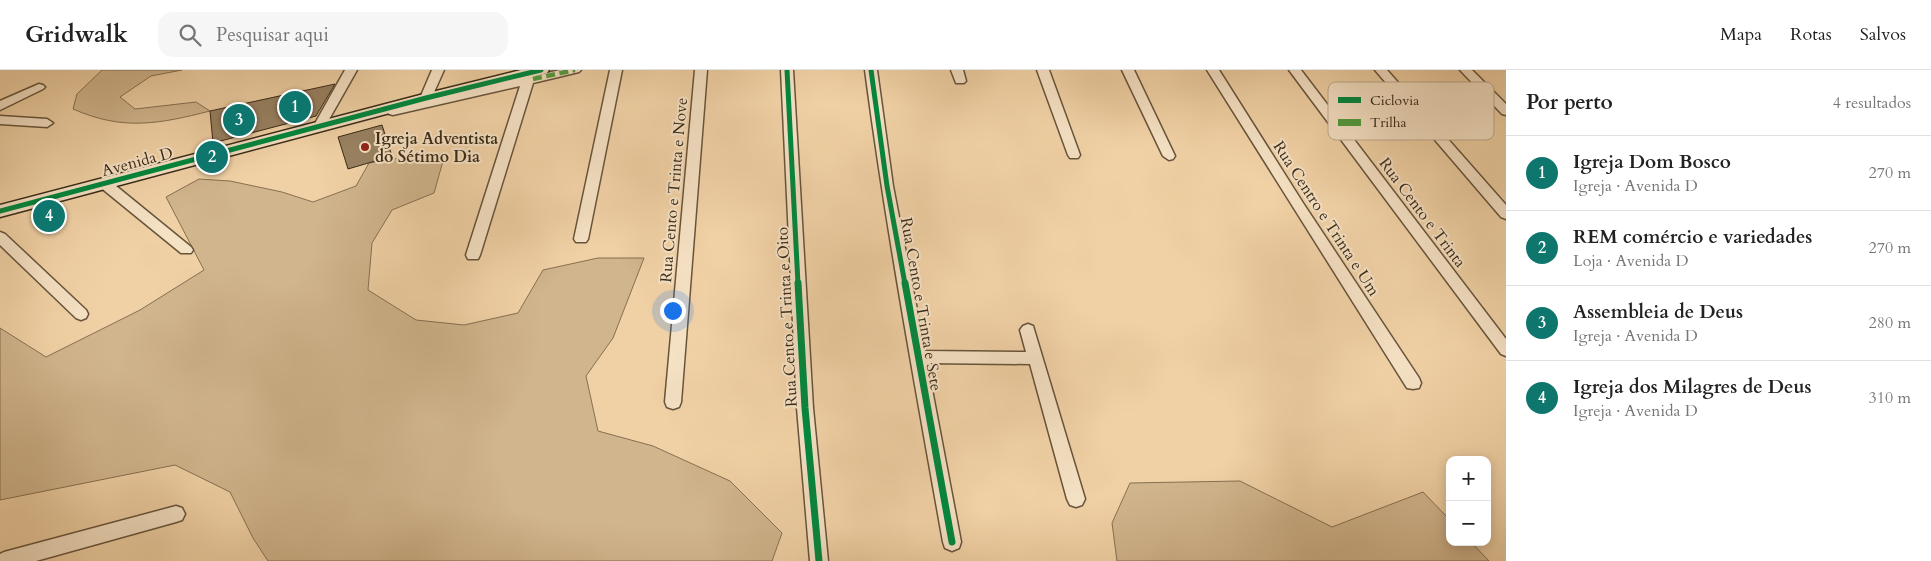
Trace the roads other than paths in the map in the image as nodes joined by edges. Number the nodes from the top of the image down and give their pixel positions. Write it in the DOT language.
graph roads {
  1 [pos="351,70"];
  2 [pos="438,70"];
  3 [pos="575,70"];
  4 [pos="616,70"];
  5 [pos="701,70"];
  6 [pos="787,70"];
  7 [pos="871,70"];
  8 [pos="1043,70"];
  9 [pos="1128,70"];
  10 [pos="1213,70"];
  11 [pos="1295,70"];
  12 [pos="1382,70"];
  13 [pos="1466,70"];
  14 [pos="532,73"];
  15 [pos="1392,82"];
  16 [pos="1478,82"];
  17 [pos="39,87"];
  18 [pos="426,98"];
  19 [pos="1494,99"];
  20 [pos="0,106"];
  21 [pos="1506,111"];
  22 [pos="1328,114"];
  23 [pos="0,120"];
  24 [pos="47,123"];
  25 [pos="319,129"];
  26 [pos="1348,140"];
  27 [pos="1442,140"];
  28 [pos="1074,155"];
  29 [pos="1169,156"];
  30 [pos="105,184"];
  31 [pos="0,211"];
  32 [pos="1506,214"];
  33 [pos="0,237"];
  34 [pos="581,239"];
  35 [pos="186,250"];
  36 [pos="473,255"];
  37 [pos="81,314"];
  38 [pos="1028,330"];
  39 [pos="1506,350"];
  40 [pos="917,357"];
  41 [pos="1036,358"];
  42 [pos="1413,383"];
  43 [pos="673,402"];
  44 [pos="1076,499"];
  45 [pos="176,514"];
  46 [pos="952,542"];
  47 [pos="4,561"];
  48 [pos="819,561"];
  1 -- 25 [label="street"];
  2 -- 18 [label="street"];
  3 -- 14 [label="street, Avenida D"];
  4 -- 34 [label="street"];
  5 -- 43 [label="street, Rua Cento e Trinta e Nove"];
  6 -- 48 [label="street, Rua Cento e Trinta e Oito"];
  7 -- 40 [label="street, Rua Cento e Trinta e Sete"];
  8 -- 28 [label="street"];
  9 -- 29 [label="street"];
  10 -- 42 [label="street, Rua Centro e Trinta e Um"];
  11 -- 22 [label="street, Rua Cento e Trinta"];
  12 -- 15 [label="street"];
  13 -- 16 [label="street"];
  14 -- 18 [label="street, Avenida D"];
  14 -- 25 [label="street, Avenida D"];
  14 -- 36 [label="street"];
  17 -- 20 [label="street"];
  18 -- 25 [label="street, Avenida D"];
  19 -- 21 [label="street"];
  23 -- 24 [label="street"];
  25 -- 30 [label="street, Avenida D"];
  26 -- 39 [label="street, Rua Cento e Trinta"];
  27 -- 32 [label="street"];
  30 -- 31 [label="street, Avenida D"];
  30 -- 35 [label="street"];
  33 -- 37 [label="street"];
  38 -- 41 [label="street"];
  40 -- 41 [label="street"];
  40 -- 46 [label="street, Rua Cento e Trinta e Sete"];
  41 -- 44 [label="street"];
  45 -- 47 [label="street"];
}
